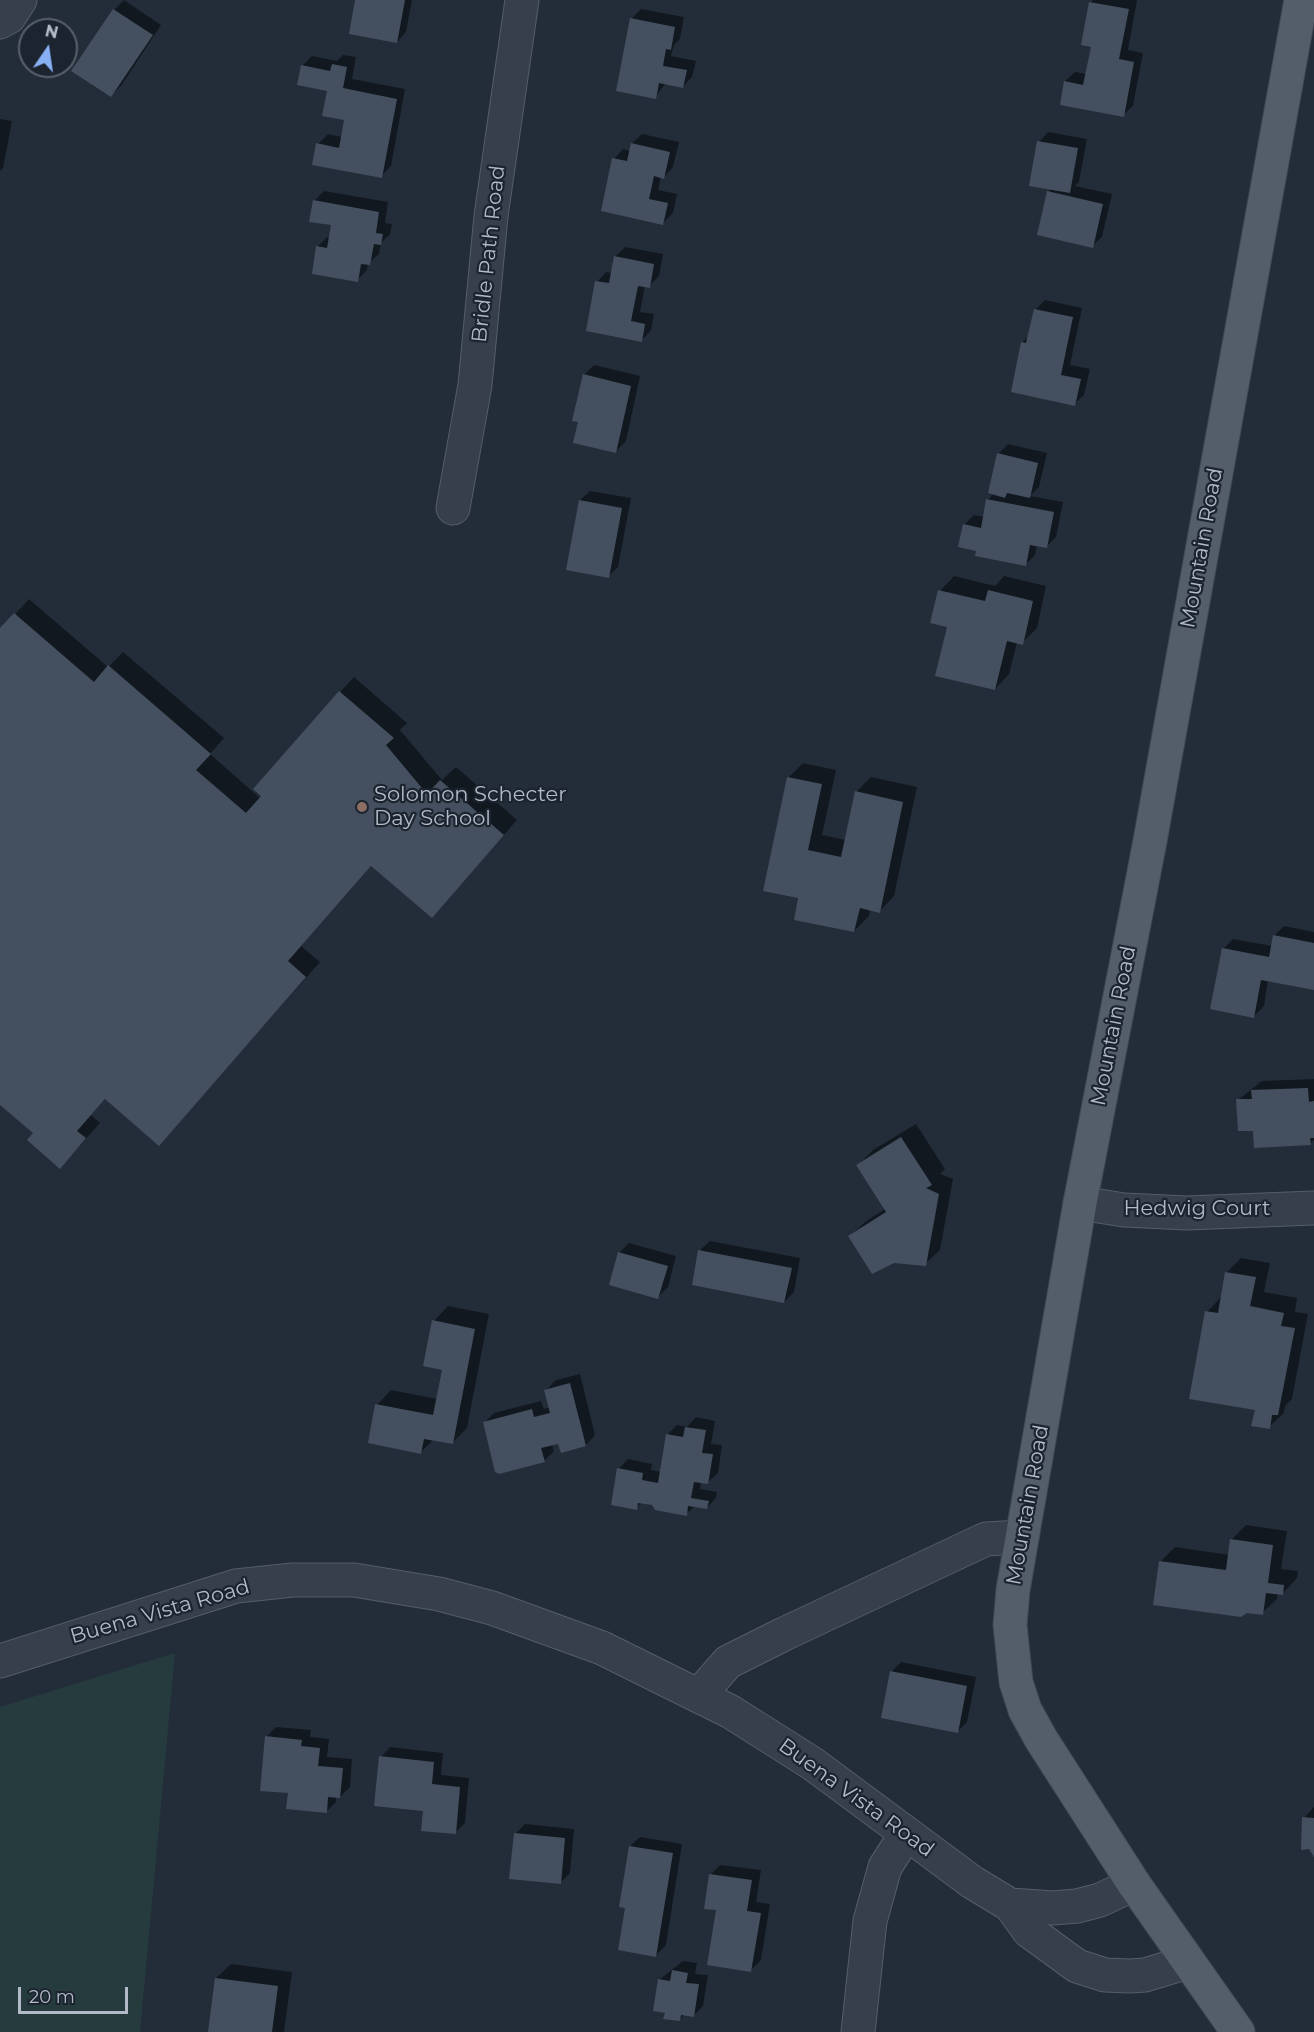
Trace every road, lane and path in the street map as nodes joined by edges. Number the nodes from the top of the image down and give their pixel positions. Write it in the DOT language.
graph roads {
  1 [pos="20,0"];
  2 [pos="522,0"];
  3 [pos="1301,0"];
  4 [pos="0,22"];
  5 [pos="453,507"];
  6 [pos="1080,1203"];
  7 [pos="1314,1208"];
  8 [pos="1022,1537"];
  9 [pos="0,1661"];
  10 [pos="700,1694"];
  11 [pos="906,1834"];
  12 [pos="1134,1884"];
  13 [pos="1010,1905"];
  14 [pos="1188,1962"];
  15 [pos="858,2032"];
  16 [pos="1238,2032"];
  1 -- 4 [label="street"];
  2 -- 5 [label="street, Bridle Path Road"];
  3 -- 6 [label="main road, Mountain Road"];
  6 -- 7 [label="street, Hedwig Court"];
  6 -- 8 [label="main road, Mountain Road"];
  8 -- 10 [label="street"];
  8 -- 12 [label="main road, Mountain Road"];
  9 -- 10 [label="street, Buena Vista Road"];
  10 -- 11 [label="street, Buena Vista Road"];
  11 -- 13 [label="street, Buena Vista Road"];
  11 -- 15 [label="street"];
  12 -- 13 [label="street"];
  12 -- 14 [label="main road, Mountain Road"];
  13 -- 14 [label="street, Buena Vista Road"];
  14 -- 16 [label="main road, Mountain Road"];
}
